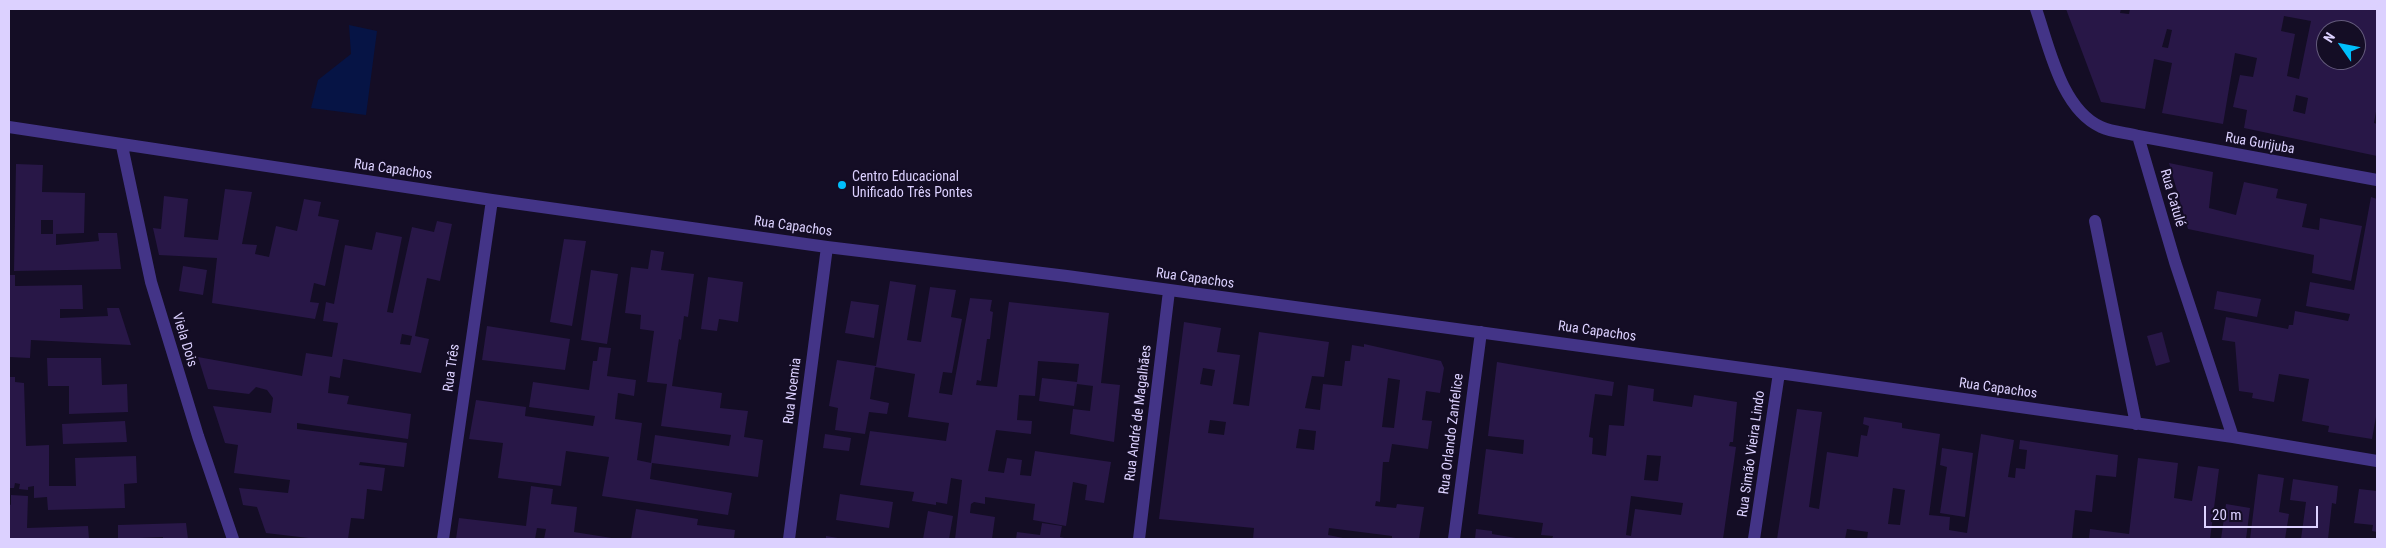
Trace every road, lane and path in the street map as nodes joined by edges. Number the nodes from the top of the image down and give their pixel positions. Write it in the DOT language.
graph roads {
  1 [pos="2036,9"];
  2 [pos="9,127"];
  3 [pos="2138,136"];
  4 [pos="122,146"];
  5 [pos="2377,180"];
  6 [pos="492,200"];
  7 [pos="2095,221"];
  8 [pos="827,247"];
  9 [pos="1169,291"];
  10 [pos="1481,332"];
  11 [pos="1779,373"];
  12 [pos="2136,424"];
  13 [pos="2233,437"];
  14 [pos="2377,462"];
  15 [pos="233,539"];
  16 [pos="442,539"];
  17 [pos="789,539"];
  18 [pos="1139,539"];
  19 [pos="1454,539"];
  20 [pos="1754,539"];
  1 -- 3 [label="street"];
  2 -- 4 [label="street, Rua Capachos"];
  3 -- 5 [label="street, Rua Gurijuba"];
  3 -- 13 [label="street, Rua Catulé"];
  4 -- 6 [label="street, Rua Capachos"];
  4 -- 15 [label="street, Viela Dois"];
  6 -- 8 [label="street, Rua Capachos"];
  6 -- 16 [label="street, Rua Três"];
  7 -- 12 [label="street"];
  8 -- 9 [label="street, Rua Capachos"];
  8 -- 17 [label="street, Rua Noemia"];
  9 -- 10 [label="street, Rua Capachos"];
  9 -- 18 [label="street, Rua André de Magalhães"];
  10 -- 11 [label="street, Rua Capachos"];
  10 -- 19 [label="street, Rua Orlando Zanfelice"];
  11 -- 12 [label="street, Rua Capachos"];
  11 -- 20 [label="street, Rua Simão Vieira Lindo"];
  12 -- 13 [label="street, Rua Capachos"];
  13 -- 14 [label="street, Rua Capachos"];
}
